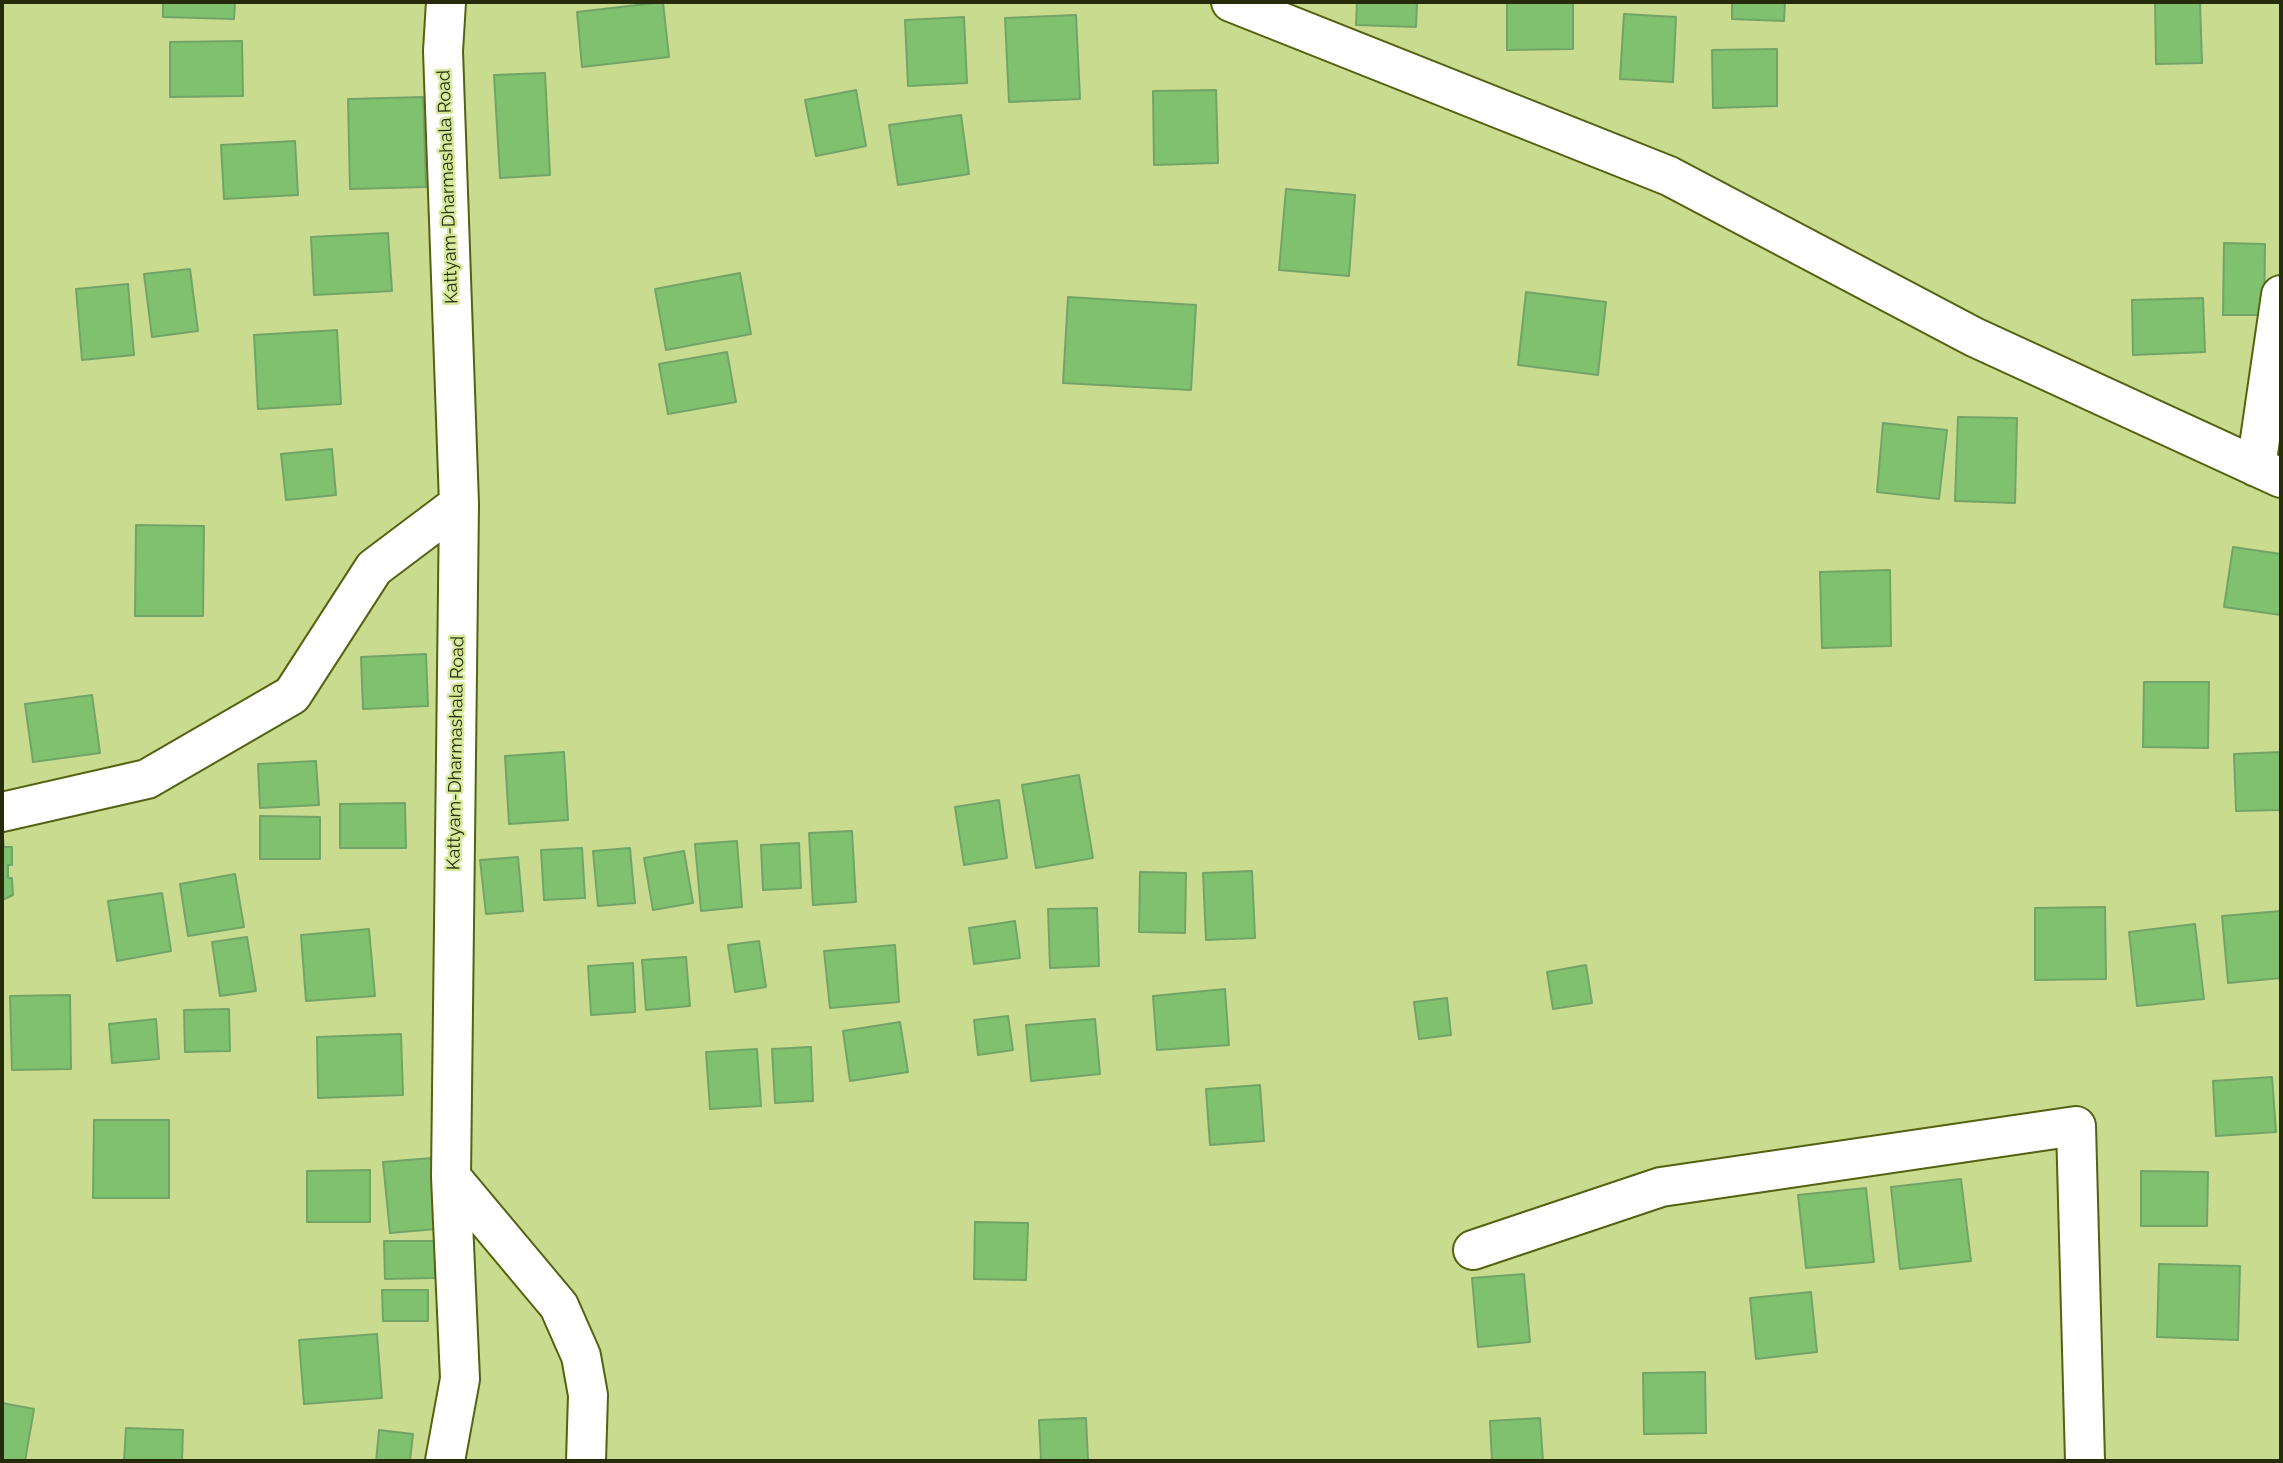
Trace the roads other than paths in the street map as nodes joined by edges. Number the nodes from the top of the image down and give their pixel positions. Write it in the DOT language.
graph roads {
  1 [pos="446,2"];
  2 [pos="1244,4"];
  3 [pos="2281,295"];
  4 [pos="2269,472"];
  5 [pos="459,504"];
  6 [pos="2,812"];
  7 [pos="451,1177"];
  8 [pos="1473,1250"];
  9 [pos="445,1461"];
  10 [pos="586,1461"];
  11 [pos="2085,1461"];
  1 -- 5 [label="street, Kattyam-Dharmashala Road"];
  2 -- 4 [label="street"];
  3 -- 4 [label="street"];
  5 -- 6 [label="street"];
  5 -- 7 [label="street, Kattyam-Dharmashala Road"];
  7 -- 9 [label="street, Kattyam-Dharmashala Road"];
  7 -- 10 [label="street"];
  8 -- 11 [label="street"];
}
